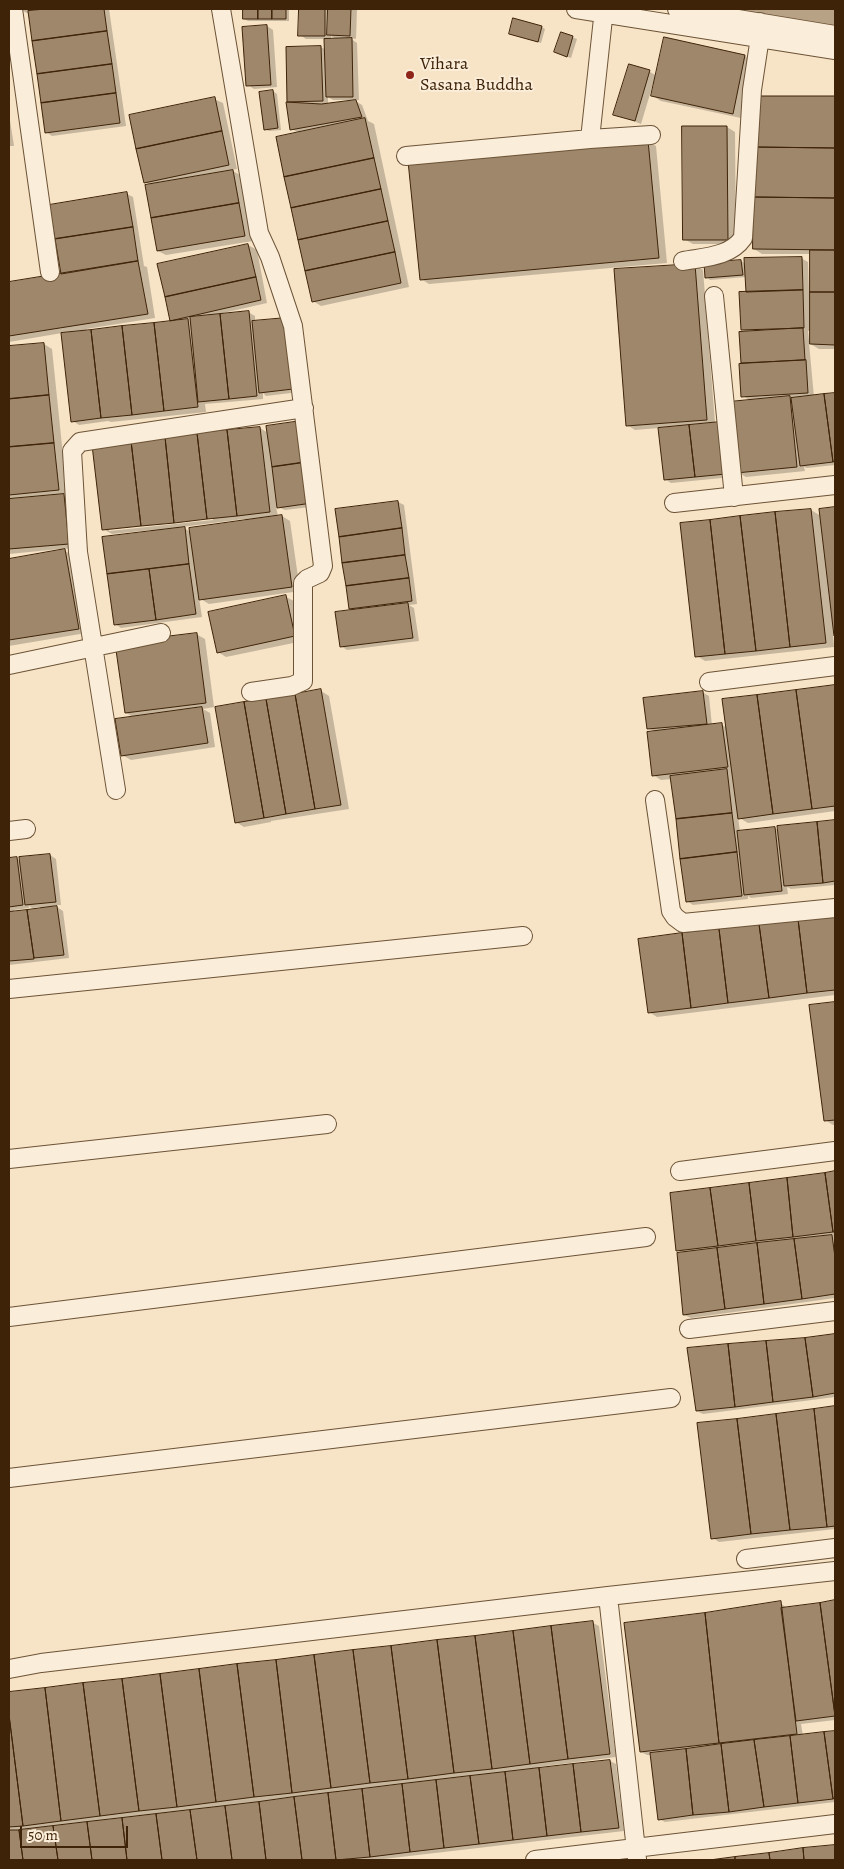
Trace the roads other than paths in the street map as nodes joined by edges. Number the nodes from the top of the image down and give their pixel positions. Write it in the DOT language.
graph roads {
  1 [pos="13,9"];
  2 [pos="221,9"];
  3 [pos="576,9"];
  4 [pos="677,9"];
  5 [pos="604,11"];
  6 [pos="760,30"];
  7 [pos="835,34"];
  8 [pos="835,50"];
  9 [pos="651,135"];
  10 [pos="590,139"];
  11 [pos="406,156"];
  12 [pos="683,261"];
  13 [pos="50,272"];
  14 [pos="714,296"];
  15 [pos="304,408"];
  16 [pos="835,485"];
  17 [pos="734,497"];
  18 [pos="674,504"];
  19 [pos="162,633"];
  20 [pos="92,648"];
  21 [pos="9,665"];
  22 [pos="835,666"];
  23 [pos="709,682"];
  24 [pos="251,692"];
  25 [pos="116,790"];
  26 [pos="655,800"];
  27 [pos="26,830"];
  28 [pos="9,831"];
  29 [pos="835,908"];
  30 [pos="523,936"];
  31 [pos="9,989"];
  32 [pos="326,1124"];
  33 [pos="835,1151"];
  34 [pos="9,1159"];
  35 [pos="680,1170"];
  36 [pos="646,1237"];
  37 [pos="835,1311"];
  38 [pos="9,1317"];
  39 [pos="688,1329"];
  40 [pos="671,1398"];
  41 [pos="9,1478"];
  42 [pos="835,1548"];
  43 [pos="746,1559"];
  44 [pos="835,1571"];
  45 [pos="608,1596"];
  46 [pos="9,1669"];
  47 [pos="835,1824"];
  48 [pos="636,1854"];
  49 [pos="535,1860"];
  1 -- 13 [label="lane"];
  2 -- 15 [label="lane"];
  3 -- 5 [label="lane"];
  4 -- 6 [label="lane"];
  5 -- 6 [label="lane"];
  5 -- 10 [label="lane"];
  6 -- 7 [label="lane"];
  6 -- 8 [label="lane"];
  6 -- 12 [label="lane"];
  9 -- 10 [label="lane"];
  10 -- 11 [label="lane"];
  14 -- 17 [label="lane"];
  15 -- 20 [label="lane"];
  15 -- 24 [label="lane"];
  16 -- 17 [label="lane"];
  17 -- 18 [label="lane"];
  19 -- 20 [label="lane"];
  20 -- 21 [label="lane"];
  20 -- 25 [label="lane"];
  22 -- 23 [label="lane"];
  26 -- 29 [label="lane"];
  27 -- 28 [label="lane"];
  30 -- 31 [label="lane"];
  32 -- 34 [label="lane"];
  33 -- 35 [label="lane"];
  36 -- 38 [label="lane"];
  37 -- 39 [label="lane"];
  40 -- 41 [label="lane"];
  42 -- 43 [label="lane"];
  44 -- 45 [label="lane"];
  45 -- 46 [label="lane"];
  45 -- 48 [label="lane"];
  47 -- 48 [label="lane"];
  48 -- 49 [label="lane"];
}
